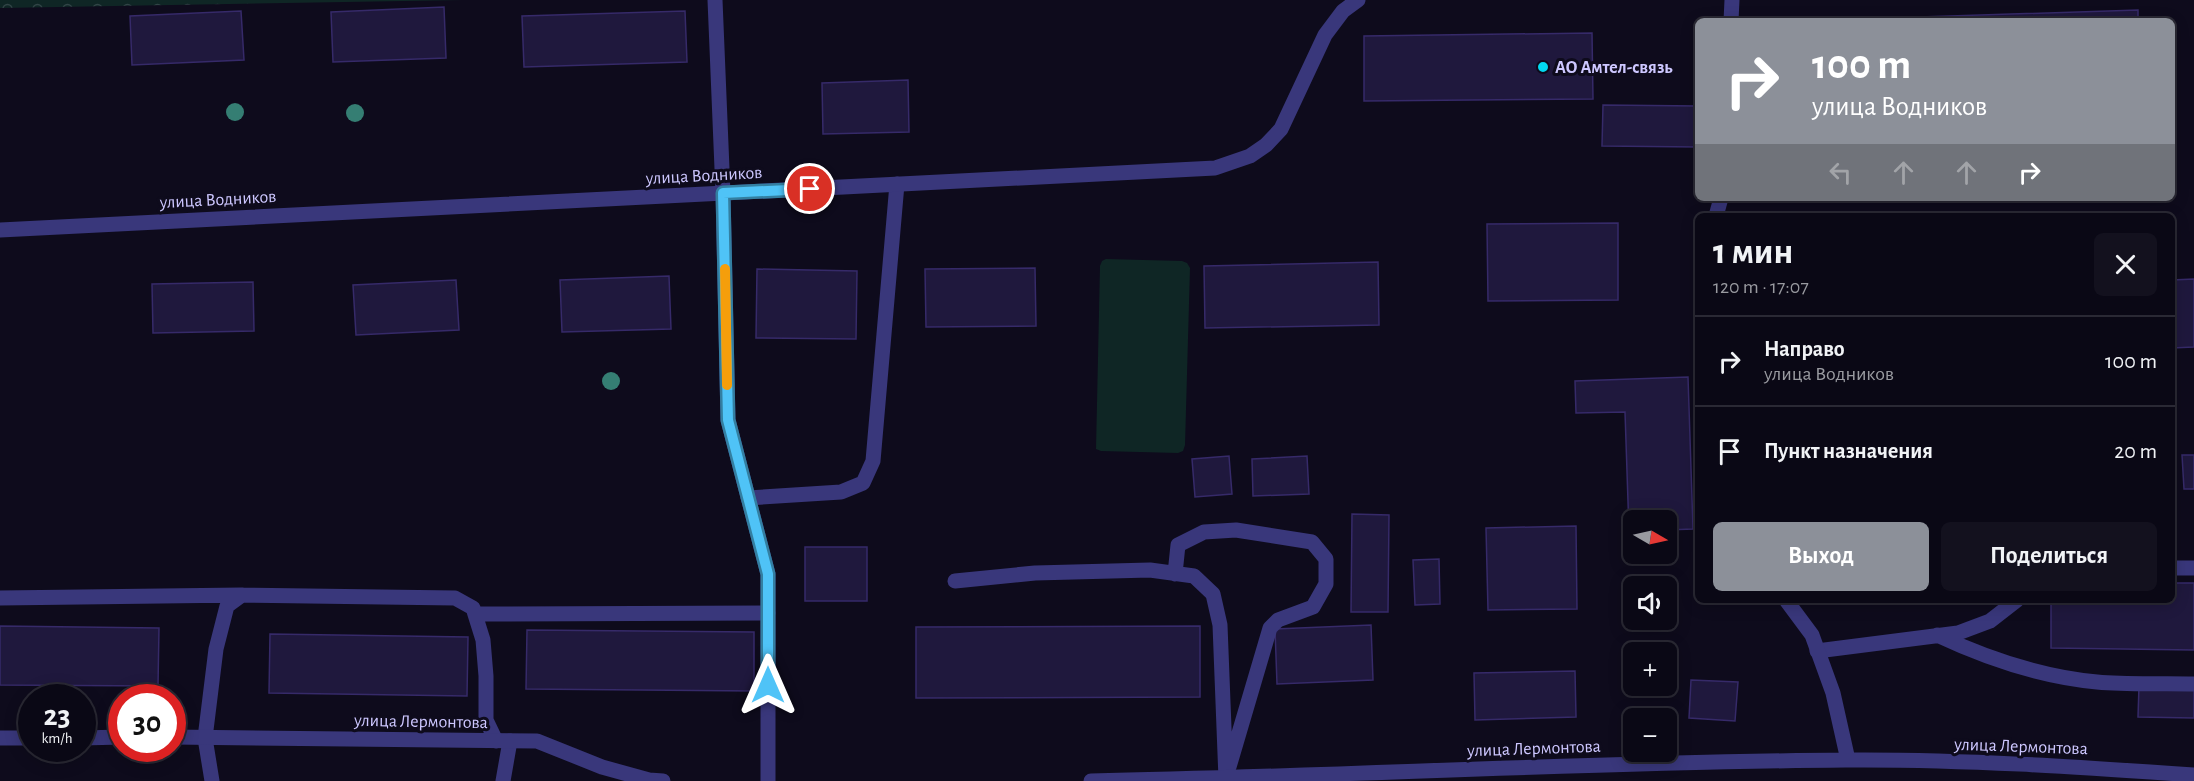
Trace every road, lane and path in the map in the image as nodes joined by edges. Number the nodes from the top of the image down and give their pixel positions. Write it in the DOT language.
graph roads {
  1 [pos="715,0"];
  2 [pos="1358,0"];
  3 [pos="1732,0"];
  4 [pos="1731,18"];
  5 [pos="897,184"];
  6 [pos="723,193"];
  7 [pos="0,230"];
  8 [pos="748,498"];
  9 [pos="2175,567"];
  10 [pos="2194,568"];
  11 [pos="1175,573"];
  12 [pos="955,581"];
  13 [pos="242,595"];
  14 [pos="0,598"];
  15 [pos="1788,603"];
  16 [pos="2013,603"];
  17 [pos="768,613"];
  18 [pos="475,614"];
  19 [pos="1937,635"];
  20 [pos="1817,651"];
  21 [pos="2194,684"];
  22 [pos="186,737"];
  23 [pos="0,738"];
  24 [pos="18,738"];
  25 [pos="205,738"];
  26 [pos="503,741"];
  27 [pos="1848,760"];
  28 [pos="2194,776"];
  29 [pos="1226,778"];
  30 [pos="212,781"];
  31 [pos="503,781"];
  32 [pos="663,781"];
  33 [pos="768,781"];
  34 [pos="1091,781"];
  1 -- 6 [label="street"];
  2 -- 5 [label="street, улица Водников"];
  3 -- 4 [label="street"];
  5 -- 6 [label="street, улица Водников"];
  5 -- 8 [label="street"];
  6 -- 7 [label="street, улица Водников"];
  6 -- 8 [label="street"];
  8 -- 17 [label="street"];
  9 -- 10 [label="street"];
  11 -- 12 [label="street"];
  11 -- 29 [label="street"];
  11 -- 29 [label="street"];
  13 -- 14 [label="street"];
  13 -- 18 [label="street"];
  13 -- 25 [label="street"];
  15 -- 20 [label="street"];
  16 -- 19 [label="street"];
  17 -- 18 [label="street"];
  17 -- 33 [label="street"];
  18 -- 26 [label="street"];
  19 -- 20 [label="street"];
  19 -- 21 [label="street"];
  20 -- 27 [label="street"];
  22 -- 25 [label="street, улица Лермонтова"];
  23 -- 24 [label="street"];
  25 -- 26 [label="street, улица Лермонтова"];
  25 -- 30 [label="street"];
  26 -- 31 [label="street"];
  26 -- 32 [label="street, улица Лермонтова"];
  27 -- 28 [label="street, улица Лермонтова"];
  27 -- 29 [label="street, улица Лермонтова"];
  29 -- 34 [label="street, улица Лермонтова"];
}
